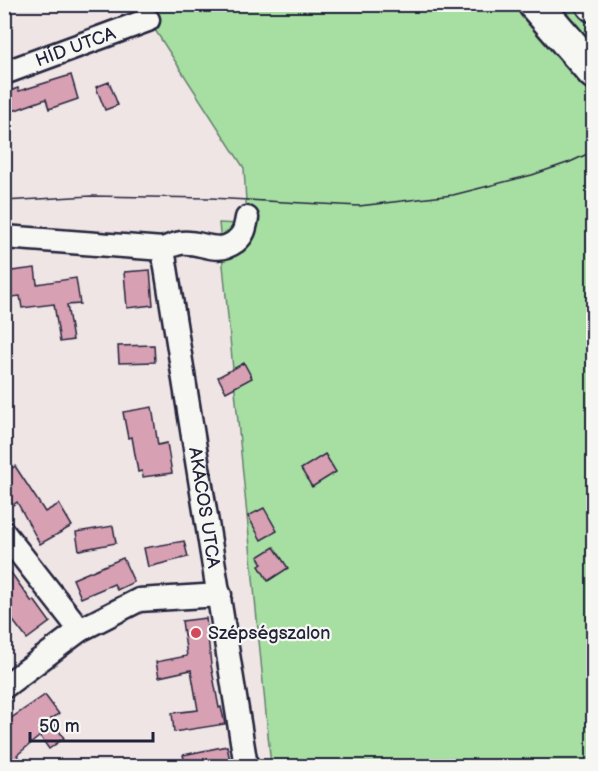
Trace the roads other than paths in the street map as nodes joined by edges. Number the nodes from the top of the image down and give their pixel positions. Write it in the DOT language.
graph roads {
  1 [pos="535,4"];
  2 [pos="148,20"];
  3 [pos="594,72"];
  4 [pos="4,73"];
  5 [pos="247,218"];
  6 [pos="4,237"];
  7 [pos="163,249"];
  8 [pos="4,533"];
  9 [pos="219,595"];
  10 [pos="80,630"];
  11 [pos="4,687"];
  12 [pos="246,766"];
  1 -- 3 [label="highway"];
  2 -- 4 [label="street, HÍD UTCA"];
  5 -- 7 [label="street"];
  6 -- 7 [label="street"];
  7 -- 9 [label="street, AKÁCOS UTCA"];
  8 -- 10 [label="street"];
  9 -- 10 [label="street"];
  9 -- 12 [label="street, AKÁCOS UTCA"];
  10 -- 11 [label="street"];
}
